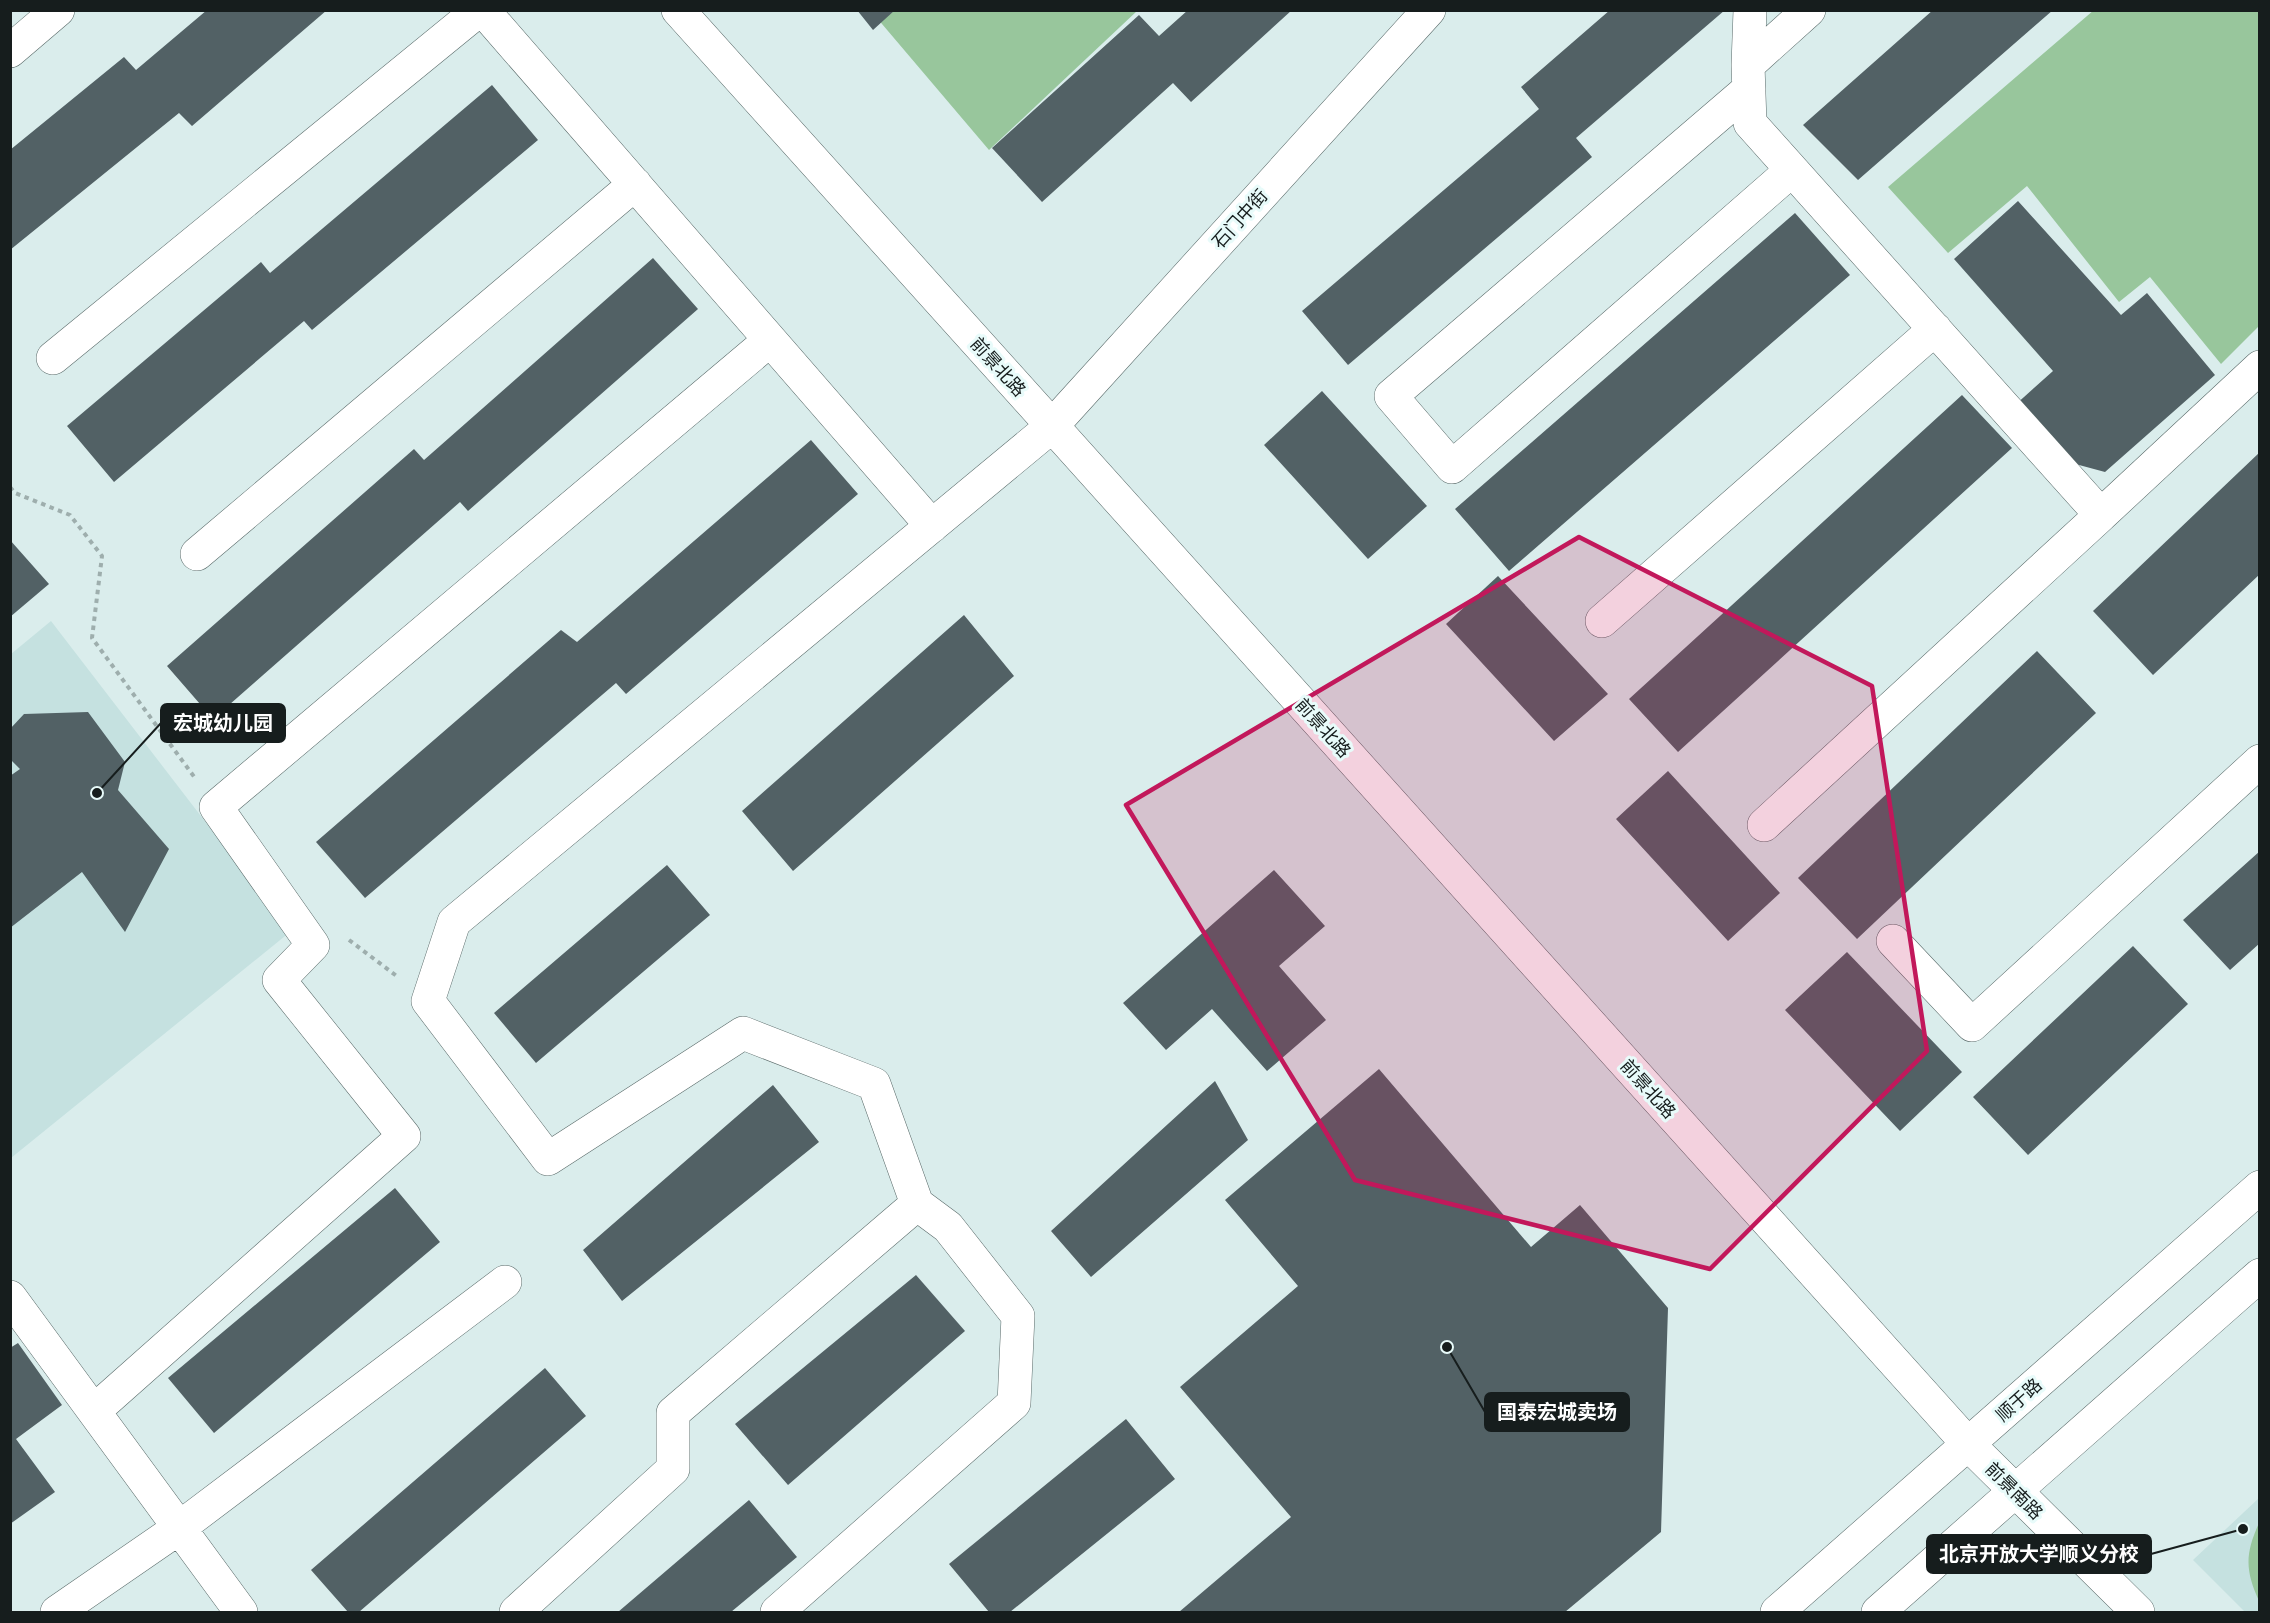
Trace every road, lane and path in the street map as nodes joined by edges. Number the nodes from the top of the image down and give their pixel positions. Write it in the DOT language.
graph roads {
  1 [pos="58,10"];
  2 [pos="481,10"];
  3 [pos="678,10"];
  4 [pos="1429,10"];
  5 [pos="1750,10"];
  6 [pos="1809,10"];
  7 [pos="10,51"];
  8 [pos="1748,77"];
  9 [pos="1792,170"];
  10 [pos="635,184"];
  11 [pos="1935,329"];
  12 [pos="770,340"];
  13 [pos="53,358"];
  14 [pos="2259,367"];
  15 [pos="1051,427"];
  16 [pos="10,487"];
  17 [pos="2101,515"];
  18 [pos="932,526"];
  19 [pos="197,554"];
  20 [pos="1602,621"];
  21 [pos="2259,761"];
  22 [pos="216,807"];
  23 [pos="1764,825"];
  24 [pos="347,939"];
  25 [pos="1893,941"];
  26 [pos="428,1001"];
  27 [pos="2259,1187"];
  28 [pos="917,1204"];
  29 [pos="2259,1275"];
  30 [pos="505,1282"];
  31 [pos="10,1297"];
  32 [pos="94,1411"];
  33 [pos="1969,1445"];
  34 [pos="2013,1492"];
  35 [pos="179,1528"];
  36 [pos="57,1612"];
  37 [pos="242,1612"];
  38 [pos="516,1612"];
  39 [pos="777,1612"];
  40 [pos="1777,1612"];
  41 [pos="1878,1612"];
  42 [pos="2138,1612"];
  1 -- 7 [label="street"];
  2 -- 10 [label="street"];
  2 -- 13 [label="street"];
  3 -- 15 [label="street, 前景北路"];
  4 -- 15 [label="street, 石门中街"];
  5 -- 8 [label="street"];
  6 -- 8 [label="street"];
  8 -- 9 [label="street"];
  8 -- 9 [label="street"];
  9 -- 11 [label="street"];
  10 -- 12 [label="street"];
  10 -- 19 [label="street"];
  11 -- 17 [label="street"];
  11 -- 20 [label="street"];
  12 -- 18 [label="street"];
  12 -- 22 [label="street"];
  14 -- 17 [label="street"];
  15 -- 18 [label="street, 石门中街"];
  15 -- 33 [label="street, 前景北路"];
  16 -- 22 [label="path"];
  17 -- 23 [label="street"];
  18 -- 26 [label="street, 石门中街"];
  21 -- 25 [label="street"];
  22 -- 32 [label="street"];
  24 -- 26 [label="path"];
  26 -- 28 [label="street"];
  27 -- 33 [label="street, 顺于路"];
  28 -- 38 [label="street"];
  28 -- 39 [label="street"];
  29 -- 34 [label="street"];
  30 -- 35 [label="street"];
  31 -- 32 [label="street"];
  32 -- 35 [label="street"];
  33 -- 34 [label="street, 前景南路"];
  33 -- 40 [label="street, 顺于路"];
  34 -- 41 [label="street"];
  34 -- 42 [label="street, 前景南路"];
  35 -- 36 [label="street"];
  35 -- 37 [label="street"];
}
